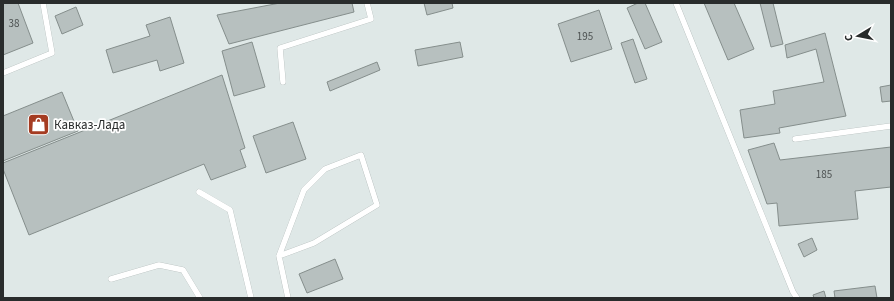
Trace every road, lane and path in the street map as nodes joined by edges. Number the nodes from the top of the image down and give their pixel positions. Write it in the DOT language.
graph roads {
  1 [pos="43,3"];
  2 [pos="367,3"];
  3 [pos="676,3"];
  4 [pos="3,74"];
  5 [pos="283,82"];
  6 [pos="891,126"];
  7 [pos="795,139"];
  8 [pos="199,192"];
  9 [pos="279,256"];
  10 [pos="111,279"];
  11 [pos="200,298"];
  12 [pos="251,298"];
  13 [pos="288,298"];
  14 [pos="797,298"];
  1 -- 4 [label="lane"];
  2 -- 5 [label="lane"];
  3 -- 14 [label="lane"];
  6 -- 7 [label="lane"];
  8 -- 12 [label="lane"];
  9 -- 9 [label="lane"];
  9 -- 13 [label="lane"];
  10 -- 11 [label="lane"];
}
